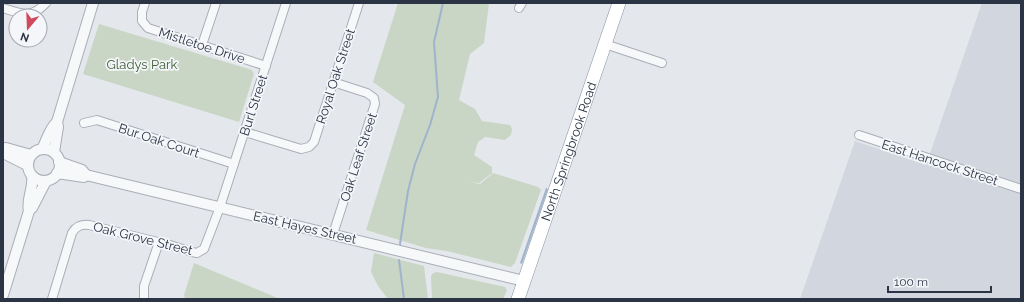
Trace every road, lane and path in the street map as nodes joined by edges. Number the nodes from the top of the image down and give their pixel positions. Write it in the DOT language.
graph roads {
  1 [pos="46,3"];
  2 [pos="94,3"];
  3 [pos="145,3"];
  4 [pos="216,3"];
  5 [pos="286,3"];
  6 [pos="359,3"];
  7 [pos="619,3"];
  8 [pos="3,8"];
  9 [pos="605,44"];
  10 [pos="202,45"];
  11 [pos="662,63"];
  12 [pos="266,66"];
  13 [pos="333,82"];
  14 [pos="57,122"];
  15 [pos="84,123"];
  16 [pos="245,132"];
  17 [pos="859,135"];
  18 [pos="42,149"];
  19 [pos="3,150"];
  20 [pos="54,152"];
  21 [pos="31,154"];
  22 [pos="60,162"];
  23 [pos="234,164"];
  24 [pos="27,165"];
  25 [pos="57,173"];
  26 [pos="86,175"];
  27 [pos="32,176"];
  28 [pos="46,181"];
  29 [pos="1021,189"];
  30 [pos="220,207"];
  31 [pos="29,211"];
  32 [pos="333,234"];
  33 [pos="158,242"];
  34 [pos="524,281"];
  35 [pos="3,295"];
  36 [pos="52,299"];
  37 [pos="144,299"];
  38 [pos="518,299"];
  1 -- 8 [label="street"];
  2 -- 14 [label="street"];
  3 -- 10 [label="street, Mistletoe Drive"];
  4 -- 10 [label="street"];
  5 -- 12 [label="street, Burl Street"];
  6 -- 13 [label="street, Royal Oak Street"];
  7 -- 9 [label="highway, North Springbrook Road"];
  9 -- 11 [label="street"];
  9 -- 34 [label="highway, North Springbrook Road"];
  10 -- 12 [label="street, Mistletoe Drive"];
  12 -- 16 [label="street, Burl Street"];
  13 -- 16 [label="street, Royal Oak Street"];
  13 -- 32 [label="street, Oak Leaf Street"];
  14 -- 18 [label="street"];
  14 -- 20 [label="street"];
  15 -- 23 [label="street, Bur Oak Court"];
  16 -- 23 [label="street, Burl Street"];
  17 -- 29 [label="street, East Hancock Street"];
  18 -- 20 [label="street"];
  18 -- 21 [label="street"];
  19 -- 21 [label="street"];
  19 -- 24 [label="street"];
  20 -- 22 [label="street"];
  21 -- 24 [label="street"];
  22 -- 25 [label="street"];
  22 -- 26 [label="street, East Hayes Street"];
  23 -- 30 [label="street, Burl Street"];
  24 -- 27 [label="street"];
  25 -- 26 [label="street, East Hayes Street"];
  25 -- 28 [label="street"];
  26 -- 30 [label="street, East Hayes Street"];
  27 -- 28 [label="street"];
  27 -- 31 [label="street"];
  28 -- 31 [label="street"];
  30 -- 32 [label="street, East Hayes Street"];
  30 -- 33 [label="street, Oak Grove Street"];
  31 -- 35 [label="street"];
  32 -- 34 [label="street, East Hayes Street"];
  33 -- 36 [label="street, Oak Grove Street"];
  33 -- 37 [label="street"];
  34 -- 38 [label="highway, North Springbrook Road"];
}
